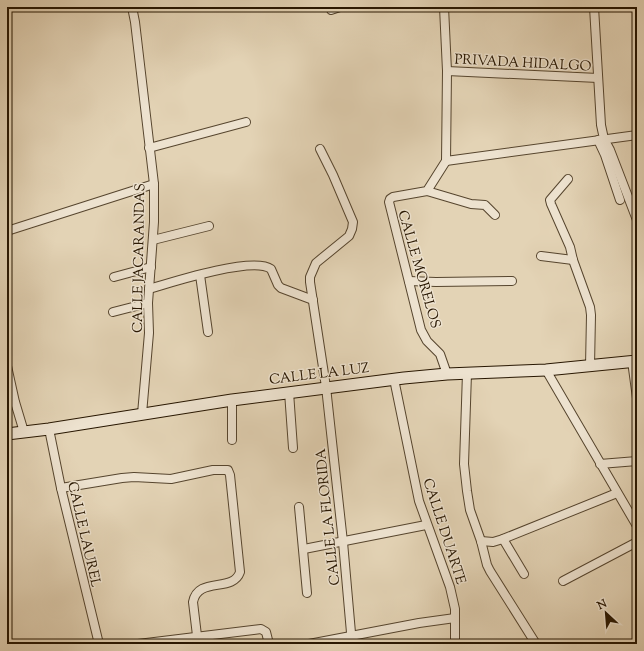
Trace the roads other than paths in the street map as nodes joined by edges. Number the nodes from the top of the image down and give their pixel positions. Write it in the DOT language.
graph roads {
  1 [pos="132,7"];
  2 [pos="340,7"];
  3 [pos="444,7"];
  4 [pos="594,7"];
  5 [pos="331,10"];
  6 [pos="447,71"];
  7 [pos="598,78"];
  8 [pos="246,122"];
  9 [pos="637,135"];
  10 [pos="601,140"];
  11 [pos="149,148"];
  12 [pos="320,149"];
  13 [pos="446,160"];
  14 [pos="568,179"];
  15 [pos="154,184"];
  16 [pos="427,191"];
  17 [pos="620,200"];
  18 [pos="495,215"];
  19 [pos="637,220"];
  20 [pos="209,226"];
  21 [pos="7,231"];
  22 [pos="152,240"];
  23 [pos="541,256"];
  24 [pos="573,260"];
  25 [pos="151,267"];
  26 [pos="200,275"];
  27 [pos="114,277"];
  28 [pos="409,281"];
  29 [pos="512,281"];
  30 [pos="149,288"];
  31 [pos="313,300"];
  32 [pos="148,303"];
  33 [pos="113,312"];
  34 [pos="208,332"];
  35 [pos="635,361"];
  36 [pos="7,366"];
  37 [pos="590,366"];
  38 [pos="546,370"];
  39 [pos="467,373"];
  40 [pos="447,374"];
  41 [pos="399,378"];
  42 [pos="326,387"];
  43 [pos="289,392"];
  44 [pos="637,398"];
  45 [pos="232,400"];
  46 [pos="142,414"];
  47 [pos="49,429"];
  48 [pos="24,432"];
  49 [pos="7,434"];
  50 [pos="232,440"];
  51 [pos="293,448"];
  52 [pos="637,461"];
  53 [pos="600,464"];
  54 [pos="61,488"];
  55 [pos="617,493"];
  56 [pos="299,507"];
  57 [pos="426,525"];
  58 [pos="637,526"];
  59 [pos="503,539"];
  60 [pos="481,541"];
  61 [pos="343,542"];
  62 [pos="637,542"];
  63 [pos="304,549"];
  64 [pos="524,574"];
  65 [pos="563,581"];
  66 [pos="307,593"];
  67 [pos="455,618"];
  68 [pos="352,640"];
  69 [pos="197,641"];
  70 [pos="99,644"];
  71 [pos="138,644"];
  72 [pos="269,644"];
  73 [pos="309,644"];
  74 [pos="456,644"];
  75 [pos="536,644"];
  1 -- 11 [label="street, CALLE JACARANDAS"];
  2 -- 5 [label="street"];
  3 -- 6 [label="street"];
  4 -- 7 [label="street"];
  6 -- 7 [label="street, PRIVADA HIDALGO"];
  6 -- 13 [label="street"];
  7 -- 10 [label="street"];
  8 -- 11 [label="street"];
  9 -- 10 [label="street"];
  10 -- 13 [label="street"];
  10 -- 17 [label="street"];
  10 -- 19 [label="street"];
  11 -- 15 [label="street, CALLE JACARANDAS"];
  12 -- 31 [label="street, CALLE LA FLORIDA"];
  13 -- 16 [label="street"];
  14 -- 24 [label="street"];
  15 -- 21 [label="street"];
  15 -- 22 [label="street, CALLE JACARANDAS"];
  16 -- 18 [label="street"];
  16 -- 28 [label="street, CALLE MORELOS"];
  20 -- 22 [label="street"];
  22 -- 25 [label="street, CALLE JACARANDAS"];
  23 -- 24 [label="street"];
  24 -- 37 [label="street"];
  25 -- 27 [label="street"];
  25 -- 30 [label="street, CALLE JACARANDAS"];
  26 -- 30 [label="street"];
  26 -- 31 [label="street"];
  26 -- 34 [label="street"];
  28 -- 29 [label="street"];
  28 -- 40 [label="street, CALLE MORELOS"];
  30 -- 32 [label="street, CALLE JACARANDAS"];
  31 -- 42 [label="street, CALLE LA FLORIDA"];
  32 -- 33 [label="street"];
  32 -- 46 [label="street, CALLE JACARANDAS"];
  35 -- 37 [label="street, CALLE LA LUZ"];
  35 -- 44 [label="street"];
  36 -- 48 [label="street"];
  37 -- 38 [label="street, CALLE LA LUZ"];
  38 -- 39 [label="street, CALLE LA LUZ"];
  38 -- 53 [label="street"];
  39 -- 40 [label="street, CALLE LA LUZ"];
  39 -- 60 [label="street"];
  40 -- 41 [label="street, CALLE LA LUZ"];
  41 -- 42 [label="street, CALLE LA LUZ"];
  41 -- 57 [label="street, CALLE DUARTE"];
  42 -- 43 [label="street, CALLE LA LUZ"];
  42 -- 61 [label="street, CALLE LA FLORIDA"];
  43 -- 45 [label="street, CALLE LA LUZ"];
  43 -- 51 [label="street"];
  45 -- 46 [label="street, CALLE LA LUZ"];
  45 -- 50 [label="street"];
  46 -- 47 [label="street, CALLE LA LUZ"];
  47 -- 48 [label="street, CALLE LA LUZ"];
  47 -- 54 [label="street, CALLE LAUREL"];
  48 -- 49 [label="street, CALLE LA LUZ"];
  52 -- 53 [label="street"];
  53 -- 55 [label="street"];
  54 -- 69 [label="street"];
  54 -- 70 [label="street, CALLE LAUREL"];
  55 -- 58 [label="street"];
  55 -- 59 [label="street"];
  56 -- 63 [label="street"];
  57 -- 61 [label="street"];
  57 -- 67 [label="street, CALLE DUARTE"];
  59 -- 60 [label="street"];
  59 -- 64 [label="street"];
  60 -- 75 [label="street"];
  61 -- 63 [label="street"];
  61 -- 68 [label="street, CALLE LA FLORIDA"];
  62 -- 65 [label="street"];
  63 -- 66 [label="street"];
  67 -- 68 [label="street"];
  67 -- 74 [label="street, CALLE DUARTE"];
  68 -- 73 [label="street"];
  69 -- 71 [label="street"];
  69 -- 72 [label="street"];
}
